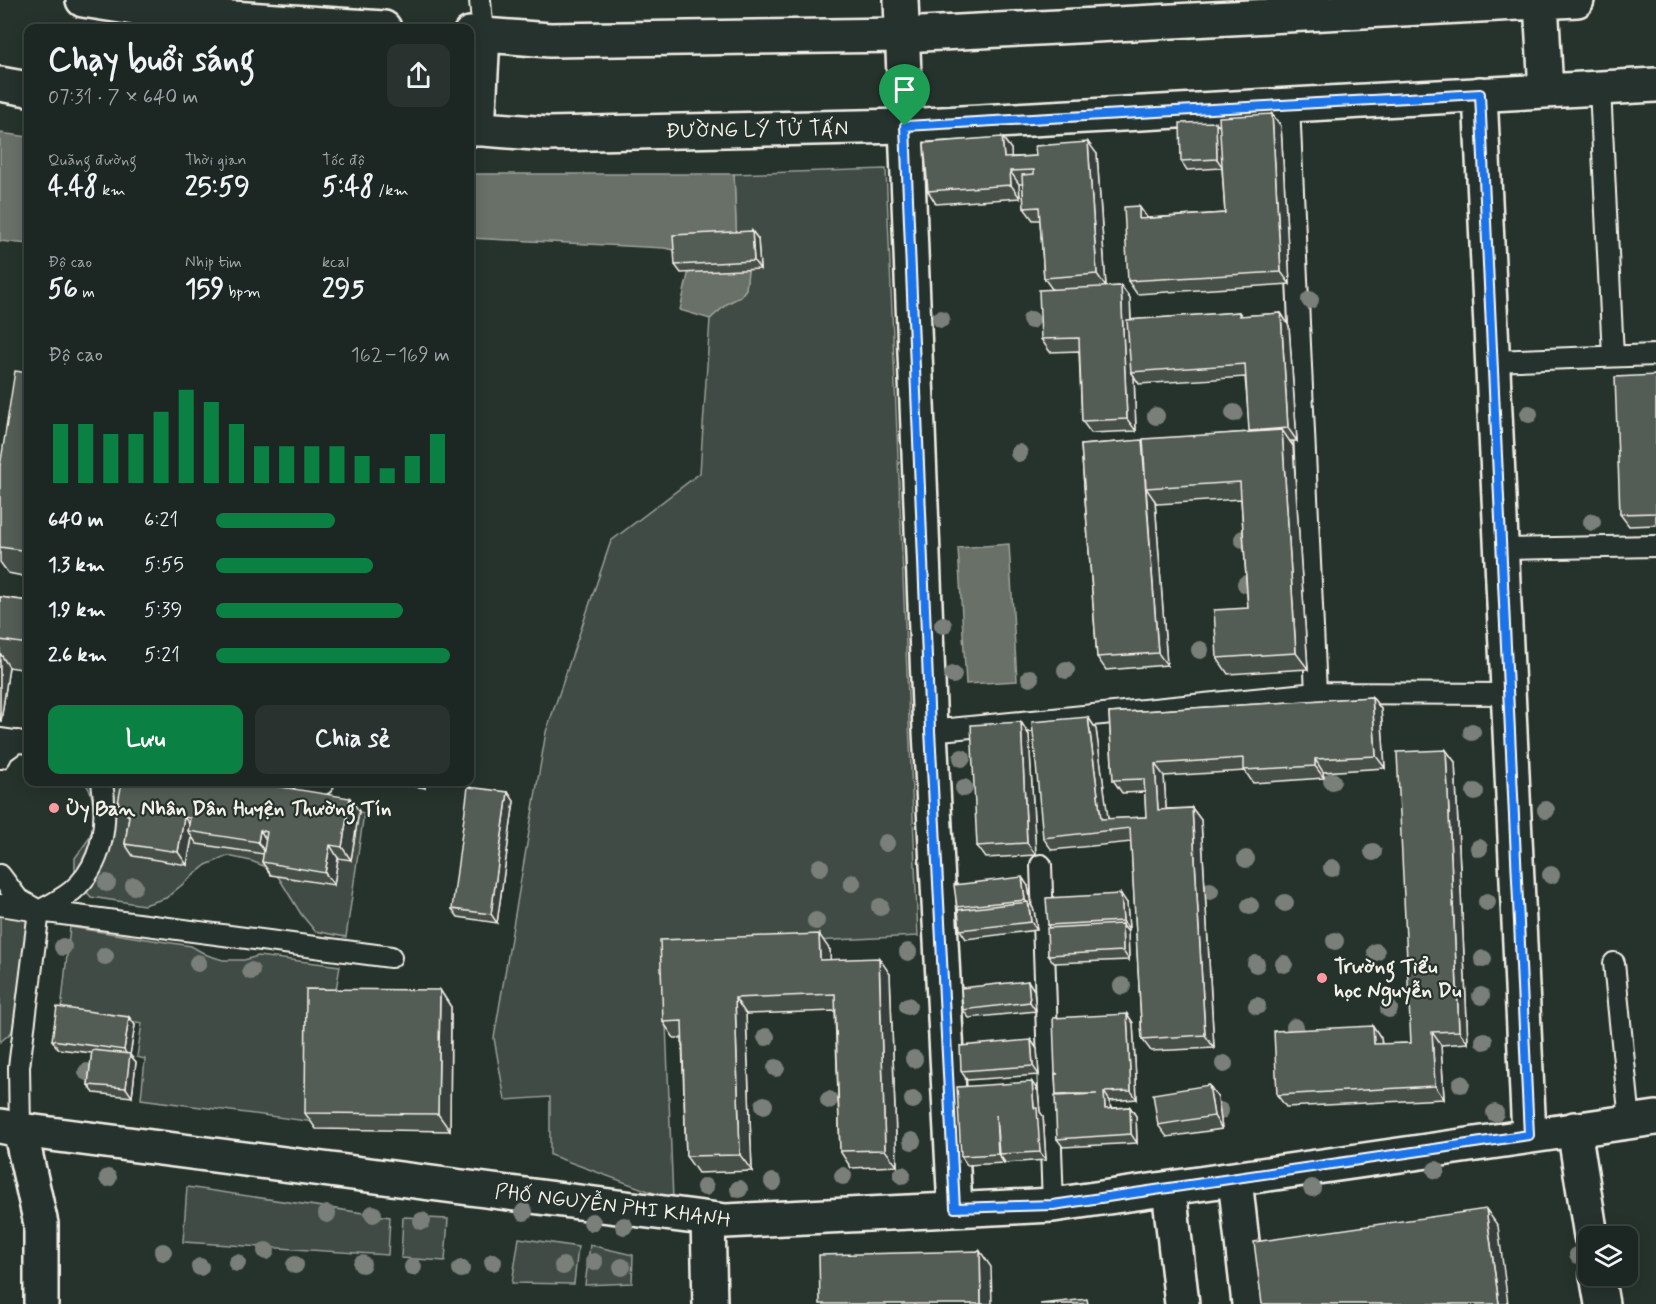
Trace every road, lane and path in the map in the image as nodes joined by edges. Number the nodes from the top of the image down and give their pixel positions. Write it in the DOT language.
graph roads {
  1 [pos="83,0"];
  2 [pos="480,0"];
  3 [pos="901,0"];
  4 [pos="1577,0"];
  5 [pos="1541,2"];
  6 [pos="323,24"];
  7 [pos="476,35"];
  8 [pos="902,35"];
  9 [pos="0,84"];
  10 [pos="1656,85"];
  11 [pos="24,88"];
  12 [pos="1600,88"];
  13 [pos="1546,91"];
  14 [pos="1480,94"];
  15 [pos="1289,105"];
  16 [pos="905,126"];
  17 [pos="474,129"];
  18 [pos="1656,355"];
  19 [pos="1613,357"];
  20 [pos="1492,361"];
  21 [pos="1656,546"];
  22 [pos="1501,549"];
  23 [pos="1316,693"];
  24 [pos="1508,694"];
  25 [pos="930,730"];
  26 [pos="16,741"];
  27 [pos="0,758"];
  28 [pos="102,786"];
  29 [pos="1041,865"];
  30 [pos="0,875"];
  31 [pos="0,904"];
  32 [pos="39,911"];
  33 [pos="391,957"];
  34 [pos="1614,963"];
  35 [pos="1643,1120"];
  36 [pos="10,1128"];
  37 [pos="1574,1129"];
  38 [pos="1529,1135"];
  39 [pos="1235,1179"];
  40 [pos="1169,1189"];
  41 [pos="1053,1205"];
  42 [pos="955,1208"];
  43 [pos="708,1219"];
  44 [pos="1589,1226"];
  45 [pos="1599,1286"];
  46 [pos="41,1304"];
  47 [pos="710,1304"];
  48 [pos="1182,1304"];
  49 [pos="1249,1304"];
  50 [pos="1602,1304"];
  1 -- 6 [label="street"];
  2 -- 7 [label="lane"];
  3 -- 8 [label="street"];
  4 -- 5 [label="street"];
  5 -- 8 [label="street"];
  5 -- 13 [label="street"];
  7 -- 8 [label="street"];
  7 -- 17 [label="street"];
  8 -- 16 [label="street"];
  9 -- 11 [label="street"];
  10 -- 12 [label="street, ĐƯỜNG LÝ TỬ TẤN"];
  12 -- 13 [label="street, ĐƯỜNG LÝ TỬ TẤN"];
  12 -- 19 [label="lane"];
  13 -- 14 [label="street, ĐƯỜNG LÝ TỬ TẤN"];
  14 -- 15 [label="street, ĐƯỜNG LÝ TỬ TẤN"];
  14 -- 20 [label="street"];
  15 -- 16 [label="street, ĐƯỜNG LÝ TỬ TẤN"];
  15 -- 23 [label="lane"];
  16 -- 17 [label="street, ĐƯỜNG LÝ TỬ TẤN"];
  16 -- 25 [label="street"];
  18 -- 19 [label="lane"];
  19 -- 20 [label="lane"];
  20 -- 22 [label="street"];
  21 -- 22 [label="lane"];
  22 -- 24 [label="street"];
  23 -- 24 [label="lane"];
  23 -- 25 [label="lane"];
  24 -- 38 [label="street"];
  25 -- 42 [label="street"];
  26 -- 27 [label="lane"];
  28 -- 32 [label="lane"];
  29 -- 41 [label="lane"];
  30 -- 32 [label="lane"];
  31 -- 32 [label="lane"];
  32 -- 33 [label="lane"];
  32 -- 36 [label="lane"];
  34 -- 35 [label="lane"];
  35 -- 37 [label="street, PHỐ NGUYỄN PHI KHANH"];
  36 -- 43 [label="street, PHỐ NGUYỄN PHI KHANH"];
  36 -- 46 [label="street"];
  37 -- 38 [label="street, PHỐ NGUYỄN PHI KHANH"];
  37 -- 44 [label="street"];
  38 -- 39 [label="street, PHỐ NGUYỄN PHI KHANH"];
  39 -- 40 [label="street, PHỐ NGUYỄN PHI KHANH"];
  39 -- 49 [label="street"];
  40 -- 41 [label="street, PHỐ NGUYỄN PHI KHANH"];
  40 -- 48 [label="street"];
  41 -- 42 [label="street, PHỐ NGUYỄN PHI KHANH"];
  42 -- 43 [label="street, PHỐ NGUYỄN PHI KHANH"];
  43 -- 47 [label="street"];
  45 -- 50 [label="street"];
}
